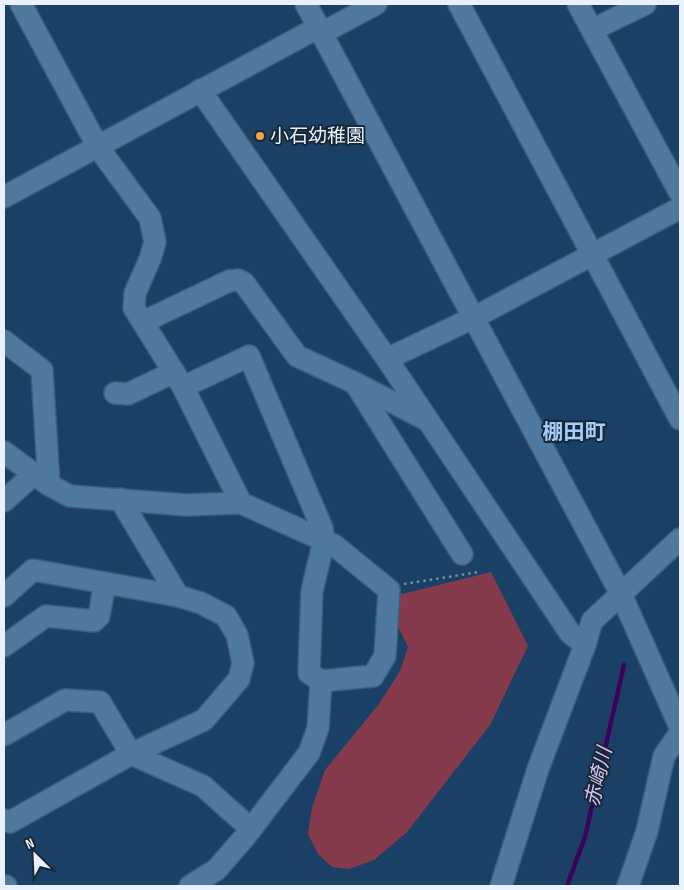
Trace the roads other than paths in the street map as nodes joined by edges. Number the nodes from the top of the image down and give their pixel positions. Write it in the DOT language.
graph roads {
  1 [pos="21,4"];
  2 [pos="306,4"];
  3 [pos="376,4"];
  4 [pos="459,4"];
  5 [pos="578,4"];
  6 [pos="645,4"];
  7 [pos="320,30"];
  8 [pos="592,30"];
  9 [pos="200,90"];
  10 [pos="98,147"];
  11 [pos="680,193"];
  12 [pos="4,197"];
  13 [pos="680,208"];
  14 [pos="592,255"];
  15 [pos="475,317"];
  16 [pos="143,322"];
  17 [pos="4,341"];
  18 [pos="387,359"];
  19 [pos="178,379"];
  20 [pos="355,383"];
  21 [pos="115,393"];
  22 [pos="680,419"];
  23 [pos="428,420"];
  24 [pos="4,452"];
  25 [pos="42,480"];
  26 [pos="120,499"];
  27 [pos="4,501"];
  28 [pos="241,502"];
  29 [pos="680,539"];
  30 [pos="324,540"];
  31 [pos="462,554"];
  32 [pos="105,583"];
  33 [pos="621,594"];
  34 [pos="4,596"];
  35 [pos="178,596"];
  36 [pos="585,645"];
  37 [pos="4,646"];
  38 [pos="321,681"];
  39 [pos="680,727"];
  40 [pos="680,733"];
  41 [pos="4,735"];
  42 [pos="131,754"];
  43 [pos="4,820"];
  44 [pos="251,829"];
  45 [pos="190,886"];
  46 [pos="503,886"];
  47 [pos="628,886"];
  1 -- 10 [label="street"];
  2 -- 7 [label="street"];
  3 -- 7 [label="street"];
  4 -- 14 [label="street"];
  5 -- 8 [label="street"];
  6 -- 8 [label="street"];
  7 -- 9 [label="street"];
  7 -- 15 [label="street"];
  8 -- 11 [label="street"];
  9 -- 10 [label="street"];
  9 -- 18 [label="street"];
  10 -- 12 [label="street"];
  10 -- 16 [label="street"];
  13 -- 14 [label="street"];
  14 -- 15 [label="street"];
  14 -- 22 [label="street"];
  15 -- 18 [label="street"];
  15 -- 33 [label="street"];
  16 -- 19 [label="street"];
  16 -- 20 [label="street"];
  17 -- 25 [label="street"];
  18 -- 23 [label="street"];
  19 -- 21 [label="street"];
  19 -- 28 [label="street"];
  19 -- 30 [label="street"];
  20 -- 23 [label="street"];
  20 -- 31 [label="street"];
  23 -- 36 [label="street"];
  24 -- 25 [label="street"];
  25 -- 26 [label="street"];
  25 -- 27 [label="street"];
  26 -- 28 [label="street"];
  26 -- 35 [label="street"];
  28 -- 30 [label="street"];
  29 -- 33 [label="street"];
  30 -- 38 [label="street"];
  30 -- 38 [label="street"];
  32 -- 34 [label="street"];
  32 -- 35 [label="street"];
  32 -- 37 [label="street"];
  33 -- 36 [label="street"];
  33 -- 39 [label="street"];
  35 -- 42 [label="street"];
  36 -- 46 [label="street"];
  38 -- 44 [label="street"];
  40 -- 47 [label="street"];
  41 -- 42 [label="street"];
  42 -- 43 [label="street"];
  42 -- 44 [label="street"];
  44 -- 45 [label="street"];
}
